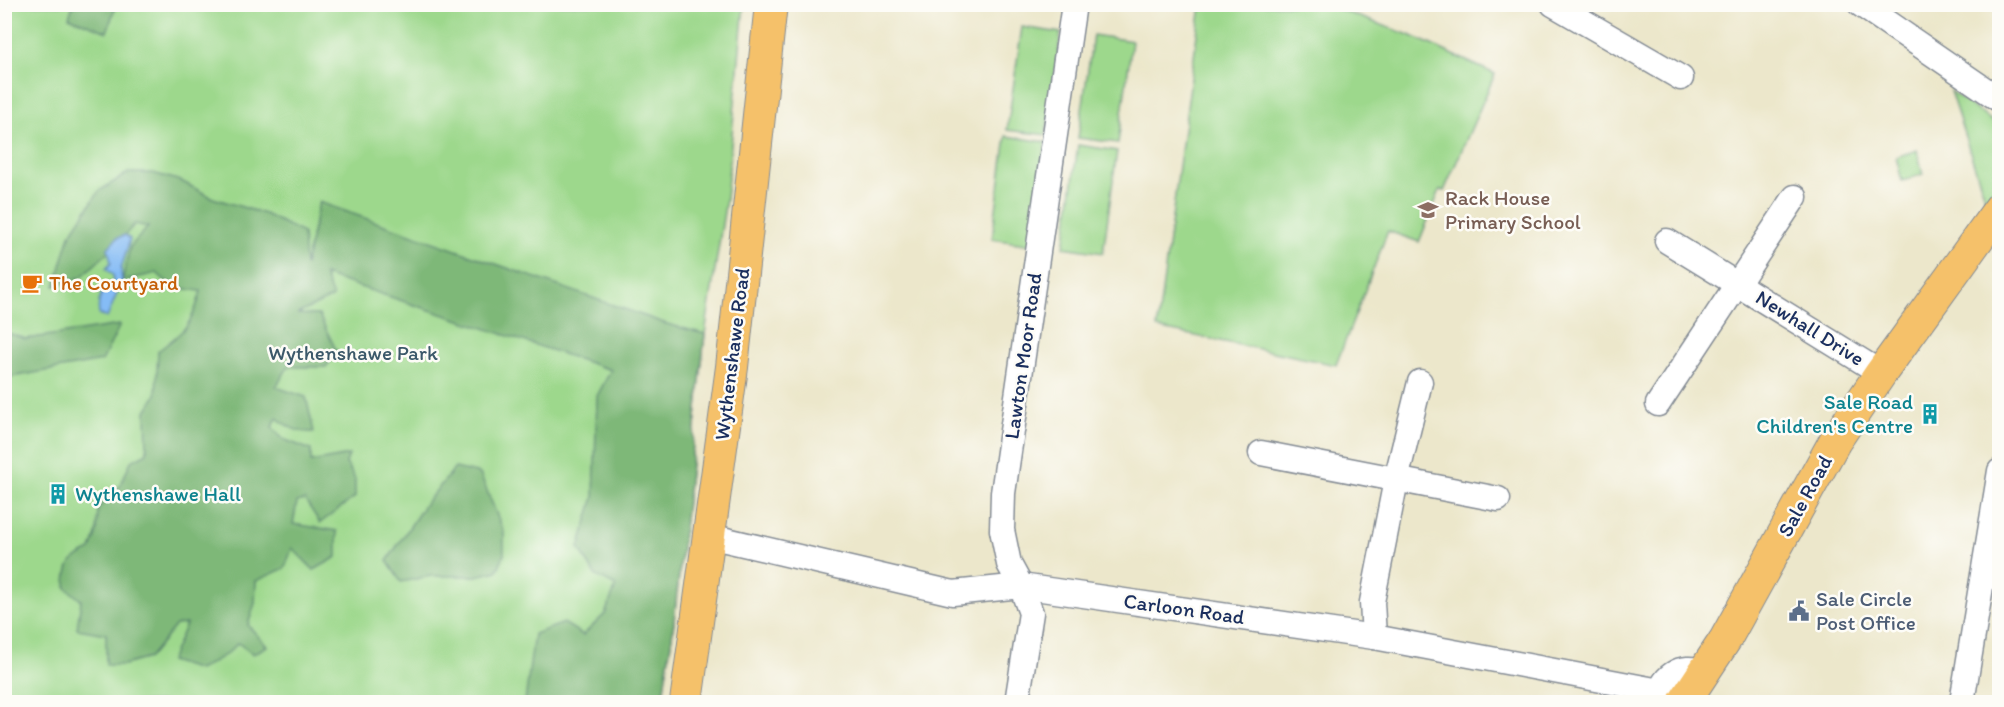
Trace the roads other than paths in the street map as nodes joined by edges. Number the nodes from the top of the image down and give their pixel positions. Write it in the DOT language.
graph roads {
  1 [pos="771,4"];
  2 [pos="1074,4"];
  3 [pos="1553,4"];
  4 [pos="1860,4"];
  5 [pos="1580,11"];
  6 [pos="1682,78"];
  7 [pos="2000,100"];
  8 [pos="1795,197"];
  9 [pos="1999,209"];
  10 [pos="1667,241"];
  11 [pos="1738,283"];
  12 [pos="1881,373"];
  13 [pos="1420,381"];
  14 [pos="1658,404"];
  15 [pos="1261,453"];
  16 [pos="2000,471"];
  17 [pos="1396,480"];
  18 [pos="1498,499"];
  19 [pos="709,536"];
  20 [pos="1021,586"];
  21 [pos="1374,637"];
  22 [pos="1667,699"];
  23 [pos="686,702"];
  24 [pos="1017,702"];
  25 [pos="1962,702"];
  1 -- 19 [label="main road, Wythenshawe Road"];
  2 -- 20 [label="street, Lawton Moor Road"];
  3 -- 5 [label="street"];
  4 -- 7 [label="street"];
  5 -- 6 [label="street"];
  8 -- 11 [label="street, Newhall Drive"];
  9 -- 12 [label="main road, Sale Road"];
  10 -- 11 [label="street, Newhall Drive"];
  11 -- 12 [label="street, Newhall Drive"];
  11 -- 14 [label="street, Newhall Drive"];
  12 -- 22 [label="main road, Sale Road"];
  13 -- 17 [label="street"];
  15 -- 17 [label="street"];
  16 -- 25 [label="street"];
  17 -- 18 [label="street"];
  17 -- 21 [label="street"];
  19 -- 20 [label="street, Carloon Road"];
  19 -- 23 [label="main road, Wythenshawe Road"];
  20 -- 21 [label="street, Carloon Road"];
  20 -- 24 [label="street, Lawton Moor Road"];
  21 -- 22 [label="street, Carloon Road"];
}
